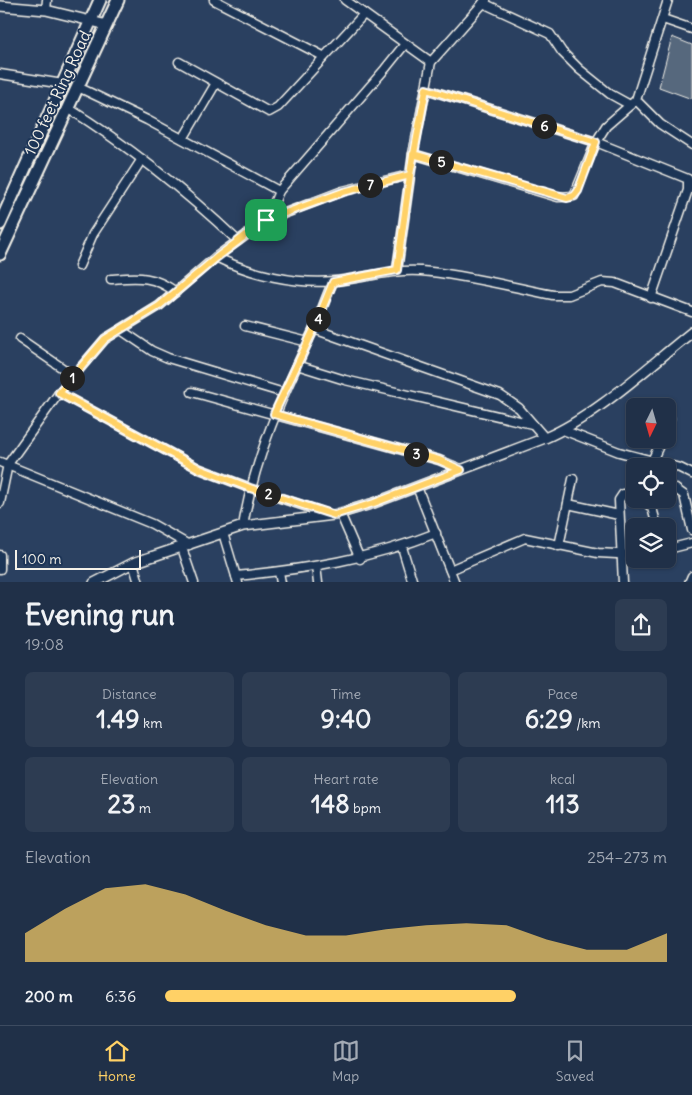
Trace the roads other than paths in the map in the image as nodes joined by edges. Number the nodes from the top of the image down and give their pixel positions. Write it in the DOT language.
graph roads {
  1 [pos="48,0"];
  2 [pos="100,0"];
  3 [pos="118,0"];
  4 [pos="214,0"];
  5 [pos="345,0"];
  6 [pos="668,0"];
  7 [pos="484,1"];
  8 [pos="0,6"];
  9 [pos="46,10"];
  10 [pos="364,14"];
  11 [pos="663,19"];
  12 [pos="91,21"];
  13 [pos="107,25"];
  14 [pos="692,29"];
  15 [pos="405,44"];
  16 [pos="323,56"];
  17 [pos="179,62"];
  18 [pos="431,62"];
  19 [pos="0,74"];
  20 [pos="216,83"];
  21 [pos="63,84"];
  22 [pos="78,87"];
  23 [pos="426,89"];
  24 [pos="633,103"];
  25 [pos="68,108"];
  26 [pos="183,139"];
  27 [pos="596,142"];
  28 [pos="692,145"];
  29 [pos="413,154"];
  30 [pos="142,159"];
  31 [pos="410,175"];
  32 [pos="279,191"];
  33 [pos="266,220"];
  34 [pos="0,224"];
  35 [pos="238,241"];
  36 [pos="0,254"];
  37 [pos="216,258"];
  38 [pos="79,266"];
  39 [pos="397,270"];
  40 [pos="111,279"];
  41 [pos="333,282"];
  42 [pos="176,292"];
  43 [pos="651,298"];
  44 [pos="692,312"];
  45 [pos="244,326"];
  46 [pos="314,329"];
  47 [pos="120,330"];
  48 [pos="692,332"];
  49 [pos="20,340"];
  50 [pos="308,342"];
  51 [pos="297,365"];
  52 [pos="74,376"];
  53 [pos="192,392"];
  54 [pos="59,393"];
  55 [pos="284,393"];
  56 [pos="274,414"];
  57 [pos="532,424"];
  58 [pos="563,430"];
  59 [pos="545,438"];
  60 [pos="641,458"];
  61 [pos="4,463"];
  62 [pos="676,467"];
  63 [pos="461,470"];
  64 [pos="692,474"];
  65 [pos="573,479"];
  66 [pos="417,487"];
  67 [pos="250,488"];
  68 [pos="676,490"];
  69 [pos="626,493"];
  70 [pos="0,503"];
  71 [pos="568,504"];
  72 [pos="337,514"];
  73 [pos="618,515"];
  74 [pos="243,526"];
  75 [pos="692,530"];
  76 [pos="223,533"];
  77 [pos="436,534"];
  78 [pos="692,543"];
  79 [pos="186,546"];
  80 [pos="559,546"];
  81 [pos="402,547"];
  82 [pos="676,547"];
  83 [pos="0,555"];
  84 [pos="620,556"];
  85 [pos="626,556"];
  86 [pos="360,559"];
  87 [pos="133,563"];
  88 [pos="316,566"];
  89 [pos="0,569"];
  90 [pos="450,570"];
  91 [pos="279,572"];
  92 [pos="692,576"];
  93 [pos="237,580"];
  94 [pos="94,582"];
  95 [pos="139,582"];
  96 [pos="194,582"];
  97 [pos="281,582"];
  98 [pos="318,582"];
  99 [pos="413,582"];
  100 [pos="455,582"];
  101 [pos="623,582"];
  102 [pos="689,582"];
  1 -- 9 [label="street"];
  2 -- 12 [label="main road, 100 feet Ring Road"];
  3 -- 13 [label="main road, 100 feet Ring Road"];
  4 -- 16 [label="street"];
  5 -- 10 [label="street"];
  6 -- 11 [label="street"];
  7 -- 18 [label="street"];
  7 -- 24 [label="street"];
  8 -- 9 [label="street"];
  9 -- 12 [label="street"];
  10 -- 15 [label="street"];
  10 -- 16 [label="street"];
  11 -- 14 [label="street"];
  11 -- 24 [label="street"];
  12 -- 13 [label="street"];
  12 -- 21 [label="main road, 100 feet Ring Road"];
  13 -- 22 [label="main road, 100 feet Ring Road"];
  15 -- 18 [label="street"];
  15 -- 32 [label="street"];
  16 -- 20 [label="street"];
  17 -- 20 [label="street"];
  18 -- 23 [label="street"];
  19 -- 21 [label="street"];
  20 -- 26 [label="street"];
  21 -- 34 [label="main road, 100 feet Ring Road"];
  22 -- 25 [label="main road, 100 feet Ring Road"];
  22 -- 26 [label="street"];
  23 -- 27 [label="street"];
  23 -- 29 [label="street"];
  24 -- 27 [label="street"];
  24 -- 28 [label="street"];
  25 -- 30 [label="street"];
  25 -- 36 [label="main road, 100 feet Ring Road"];
  26 -- 32 [label="street"];
  27 -- 29 [label="street"];
  27 -- 43 [label="street"];
  29 -- 31 [label="street"];
  30 -- 35 [label="street"];
  30 -- 38 [label="street"];
  31 -- 33 [label="street"];
  31 -- 39 [label="street"];
  32 -- 33 [label="street"];
  33 -- 35 [label="street"];
  35 -- 37 [label="street"];
  37 -- 41 [label="street"];
  37 -- 42 [label="street"];
  39 -- 41 [label="street"];
  39 -- 43 [label="street"];
  40 -- 42 [label="street"];
  41 -- 46 [label="street"];
  42 -- 47 [label="street"];
  43 -- 44 [label="street"];
  45 -- 50 [label="street"];
  46 -- 50 [label="street"];
  46 -- 57 [label="street"];
  47 -- 52 [label="street"];
  47 -- 55 [label="street"];
  48 -- 58 [label="street"];
  49 -- 52 [label="street"];
  50 -- 51 [label="street"];
  51 -- 55 [label="street"];
  51 -- 57 [label="street"];
  52 -- 54 [label="street"];
  53 -- 56 [label="street"];
  54 -- 61 [label="street"];
  54 -- 67 [label="street"];
  55 -- 56 [label="street"];
  56 -- 63 [label="street"];
  56 -- 67 [label="street"];
  57 -- 59 [label="street"];
  58 -- 59 [label="street"];
  58 -- 60 [label="street"];
  59 -- 63 [label="street"];
  61 -- 70 [label="street"];
  61 -- 79 [label="street"];
  62 -- 64 [label="street"];
  63 -- 66 [label="street"];
  65 -- 71 [label="street"];
  66 -- 72 [label="street"];
  66 -- 77 [label="street"];
  67 -- 72 [label="street"];
  67 -- 74 [label="street"];
  68 -- 75 [label="street"];
  69 -- 73 [label="street"];
  71 -- 73 [label="street"];
  71 -- 80 [label="street"];
  72 -- 74 [label="street"];
  72 -- 86 [label="street"];
  73 -- 84 [label="street"];
  74 -- 76 [label="street"];
  76 -- 79 [label="street"];
  76 -- 93 [label="street"];
  77 -- 81 [label="street"];
  77 -- 90 [label="street"];
  78 -- 82 [label="street"];
  79 -- 87 [label="street"];
  79 -- 96 [label="street"];
  80 -- 84 [label="street"];
  80 -- 90 [label="street"];
  81 -- 86 [label="street"];
  81 -- 99 [label="street"];
  83 -- 89 [label="street"];
  84 -- 85 [label="street"];
  84 -- 101 [label="street"];
  86 -- 88 [label="street"];
  87 -- 94 [label="street"];
  87 -- 95 [label="street"];
  88 -- 91 [label="street"];
  88 -- 98 [label="street"];
  90 -- 100 [label="street"];
  91 -- 93 [label="street"];
  91 -- 97 [label="street"];
  92 -- 102 [label="street"];
}
